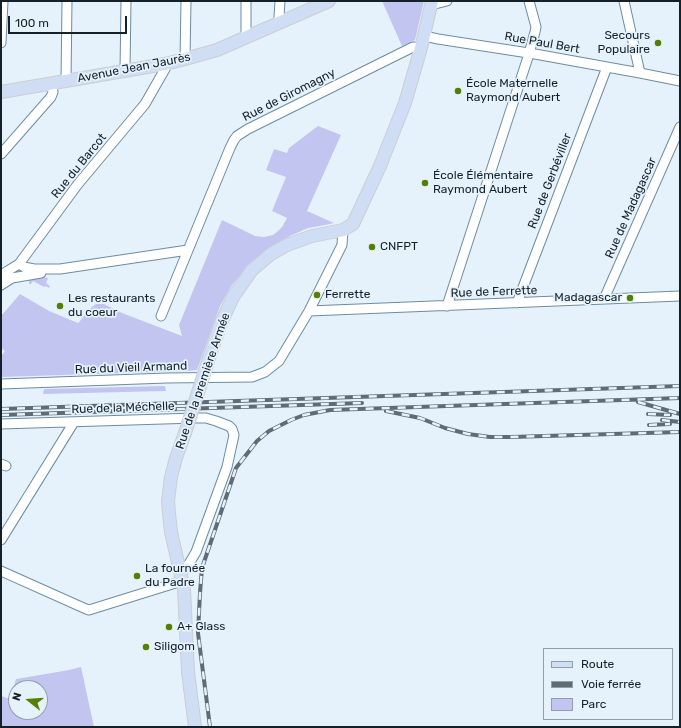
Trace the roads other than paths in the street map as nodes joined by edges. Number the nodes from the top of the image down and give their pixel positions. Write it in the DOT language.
graph roads {
  1 [pos="3,1"];
  2 [pos="67,1"];
  3 [pos="126,1"];
  4 [pos="186,1"];
  5 [pos="246,1"];
  6 [pos="280,1"];
  7 [pos="329,1"];
  8 [pos="447,1"];
  9 [pos="529,1"];
  10 [pos="624,1"];
  11 [pos="432,3"];
  12 [pos="314,4"];
  13 [pos="280,22"];
  14 [pos="246,38"];
  15 [pos="422,42"];
  16 [pos="1,43"];
  17 [pos="529,53"];
  18 [pos="186,59"];
  19 [pos="165,64"];
  20 [pos="607,67"];
  21 [pos="125,71"];
  22 [pos="640,73"];
  23 [pos="66,81"];
  24 [pos="680,82"];
  25 [pos="52,83"];
  26 [pos="1,92"];
  27 [pos="680,128"];
  28 [pos="1,154"];
  29 [pos="343,230"];
  30 [pos="188,250"];
  31 [pos="19,264"];
  32 [pos="60,269"];
  33 [pos="1,275"];
  34 [pos="18,276"];
  35 [pos="1,286"];
  36 [pos="680,296"];
  37 [pos="604,299"];
  38 [pos="517,303"];
  39 [pos="447,306"];
  40 [pos="309,311"];
  41 [pos="161,316"];
  42 [pos="1,384"];
  43 [pos="74,422"];
  44 [pos="1,424"];
  45 [pos="1,540"];
  46 [pos="1,571"];
  47 [pos="181,575"];
  48 [pos="195,727"];
  1 -- 16 [label="street"];
  2 -- 23 [label="street"];
  3 -- 21 [label="street"];
  4 -- 18 [label="street"];
  5 -- 14 [label="street"];
  6 -- 13 [label="street"];
  7 -- 12 [label="main road, Avenue Jean Jaurès"];
  8 -- 11 [label="street"];
  9 -- 17 [label="street"];
  10 -- 22 [label="street"];
  11 -- 15 [label="main road"];
  12 -- 13 [label="main road, Avenue Jean Jaurès"];
  13 -- 14 [label="main road, Avenue Jean Jaurès"];
  14 -- 18 [label="main road, Avenue Jean Jaurès"];
  15 -- 17 [label="street, Rue Paul Bert"];
  15 -- 29 [label="main road"];
  15 -- 30 [label="street, Rue de Giromagny"];
  17 -- 20 [label="street, Rue Paul Bert"];
  17 -- 39 [label="street"];
  18 -- 19 [label="main road, Avenue Jean Jaurès"];
  19 -- 21 [label="main road, Avenue Jean Jaurès"];
  19 -- 31 [label="street, Rue du Barcot"];
  20 -- 22 [label="street, Rue Paul Bert"];
  20 -- 38 [label="street, Rue de Gerbéviller"];
  21 -- 23 [label="main road, Avenue Jean Jaurès"];
  22 -- 24 [label="street, Rue Paul Bert"];
  23 -- 25 [label="main road, Avenue Jean Jaurès"];
  25 -- 26 [label="main road, Avenue Jean Jaurès"];
  25 -- 28 [label="street"];
  27 -- 37 [label="street, Rue de Madagascar"];
  29 -- 40 [label="street, Rue du Vieil Armand"];
  29 -- 47 [label="main road, Rue de la première Armée, bridge"];
  30 -- 32 [label="street"];
  30 -- 41 [label="street"];
  31 -- 32 [label="street"];
  31 -- 33 [label="street, Rue du Barcot"];
  31 -- 34 [label="street"];
  32 -- 34 [label="street"];
  34 -- 35 [label="street"];
  36 -- 37 [label="street, Rue de Ferrette"];
  37 -- 38 [label="street, Rue de Ferrette"];
  38 -- 39 [label="street, Rue de Ferrette"];
  39 -- 40 [label="street, Rue de Ferrette"];
  40 -- 42 [label="street, Rue du Vieil Armand"];
  43 -- 44 [label="street, Rue de la Méchelle"];
  43 -- 45 [label="street"];
  43 -- 47 [label="street, Rue de la Méchelle"];
  46 -- 47 [label="street"];
  47 -- 48 [label="main road, Rue de la première Armée"];
}
